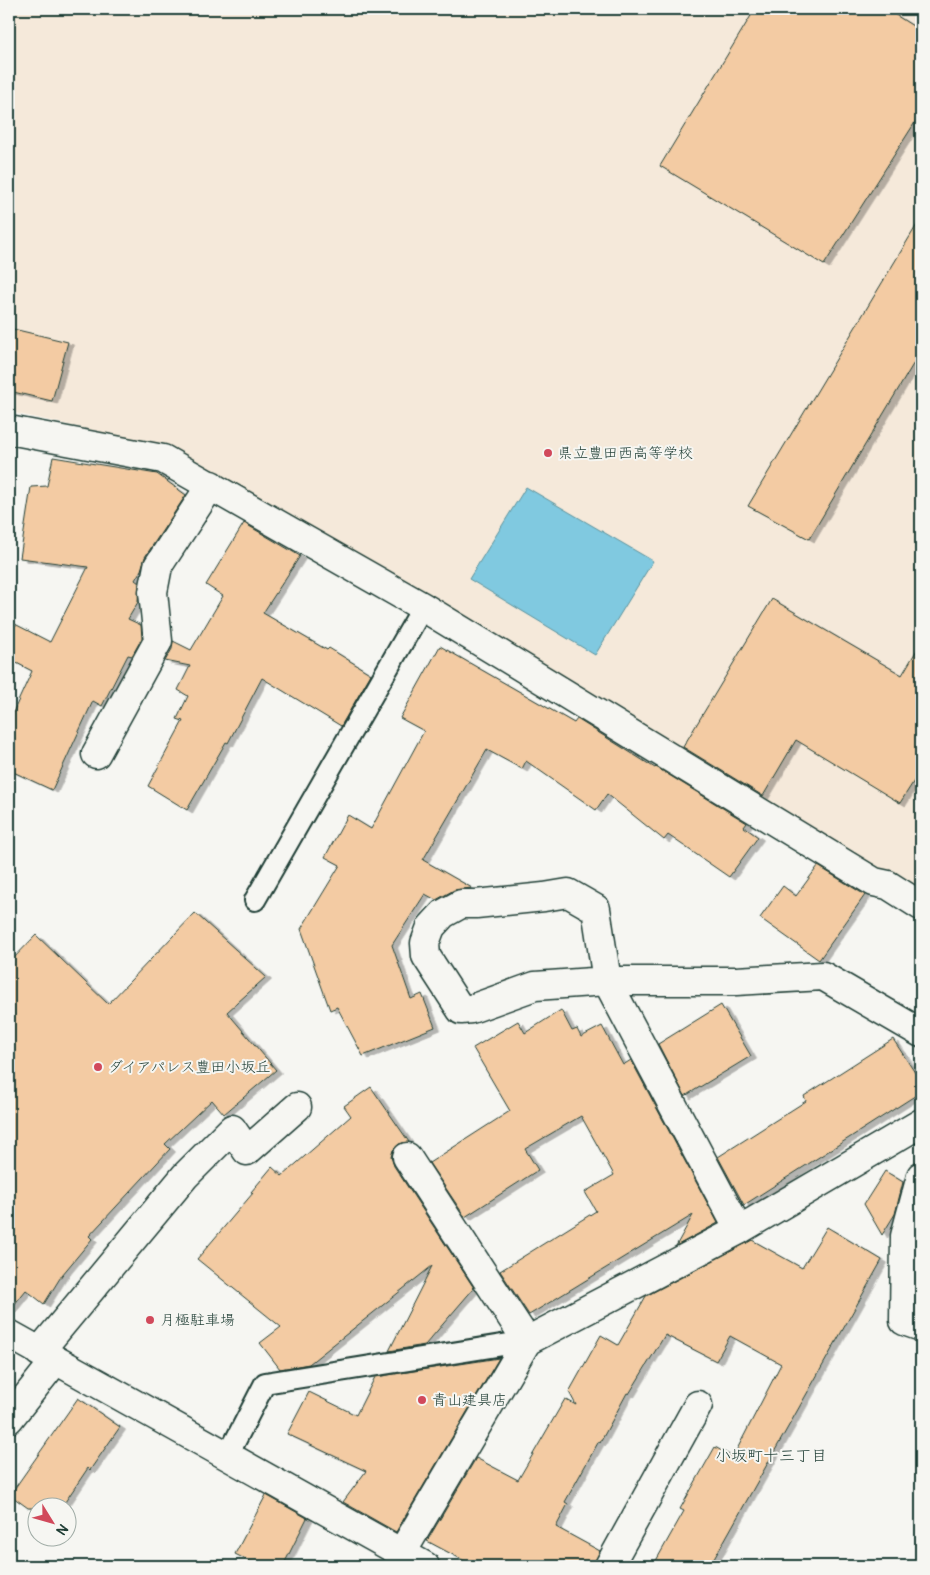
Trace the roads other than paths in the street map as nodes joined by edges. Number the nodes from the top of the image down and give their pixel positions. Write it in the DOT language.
graph roads {
  1 [pos="9,430"];
  2 [pos="211,485"];
  3 [pos="423,607"];
  4 [pos="96,754"];
  5 [pos="255,900"];
  6 [pos="921,906"];
  7 [pos="607,980"];
  8 [pos="921,1032"];
  9 [pos="297,1107"];
  10 [pos="921,1123"];
  11 [pos="407,1157"];
  12 [pos="921,1176"];
  13 [pos="739,1230"];
  14 [pos="921,1327"];
  15 [pos="9,1334"];
  16 [pos="527,1341"];
  17 [pos="47,1356"];
  18 [pos="698,1405"];
  19 [pos="9,1419"];
  20 [pos="227,1457"];
  21 [pos="401,1554"];
  22 [pos="425,1566"];
  23 [pos="610,1566"];
  1 -- 2 [label="street"];
  2 -- 3 [label="street"];
  2 -- 4 [label="street"];
  3 -- 5 [label="lane"];
  3 -- 6 [label="street"];
  7 -- 7 [label="street"];
  7 -- 8 [label="street"];
  7 -- 13 [label="street"];
  9 -- 17 [label="street"];
  10 -- 13 [label="street"];
  11 -- 16 [label="street"];
  12 -- 14 [label="street"];
  13 -- 16 [label="street"];
  15 -- 17 [label="street"];
  16 -- 20 [label="lane"];
  16 -- 21 [label="street"];
  17 -- 19 [label="street"];
  17 -- 20 [label="street"];
  18 -- 23 [label="street"];
  20 -- 21 [label="street"];
  21 -- 22 [label="street"];
}
